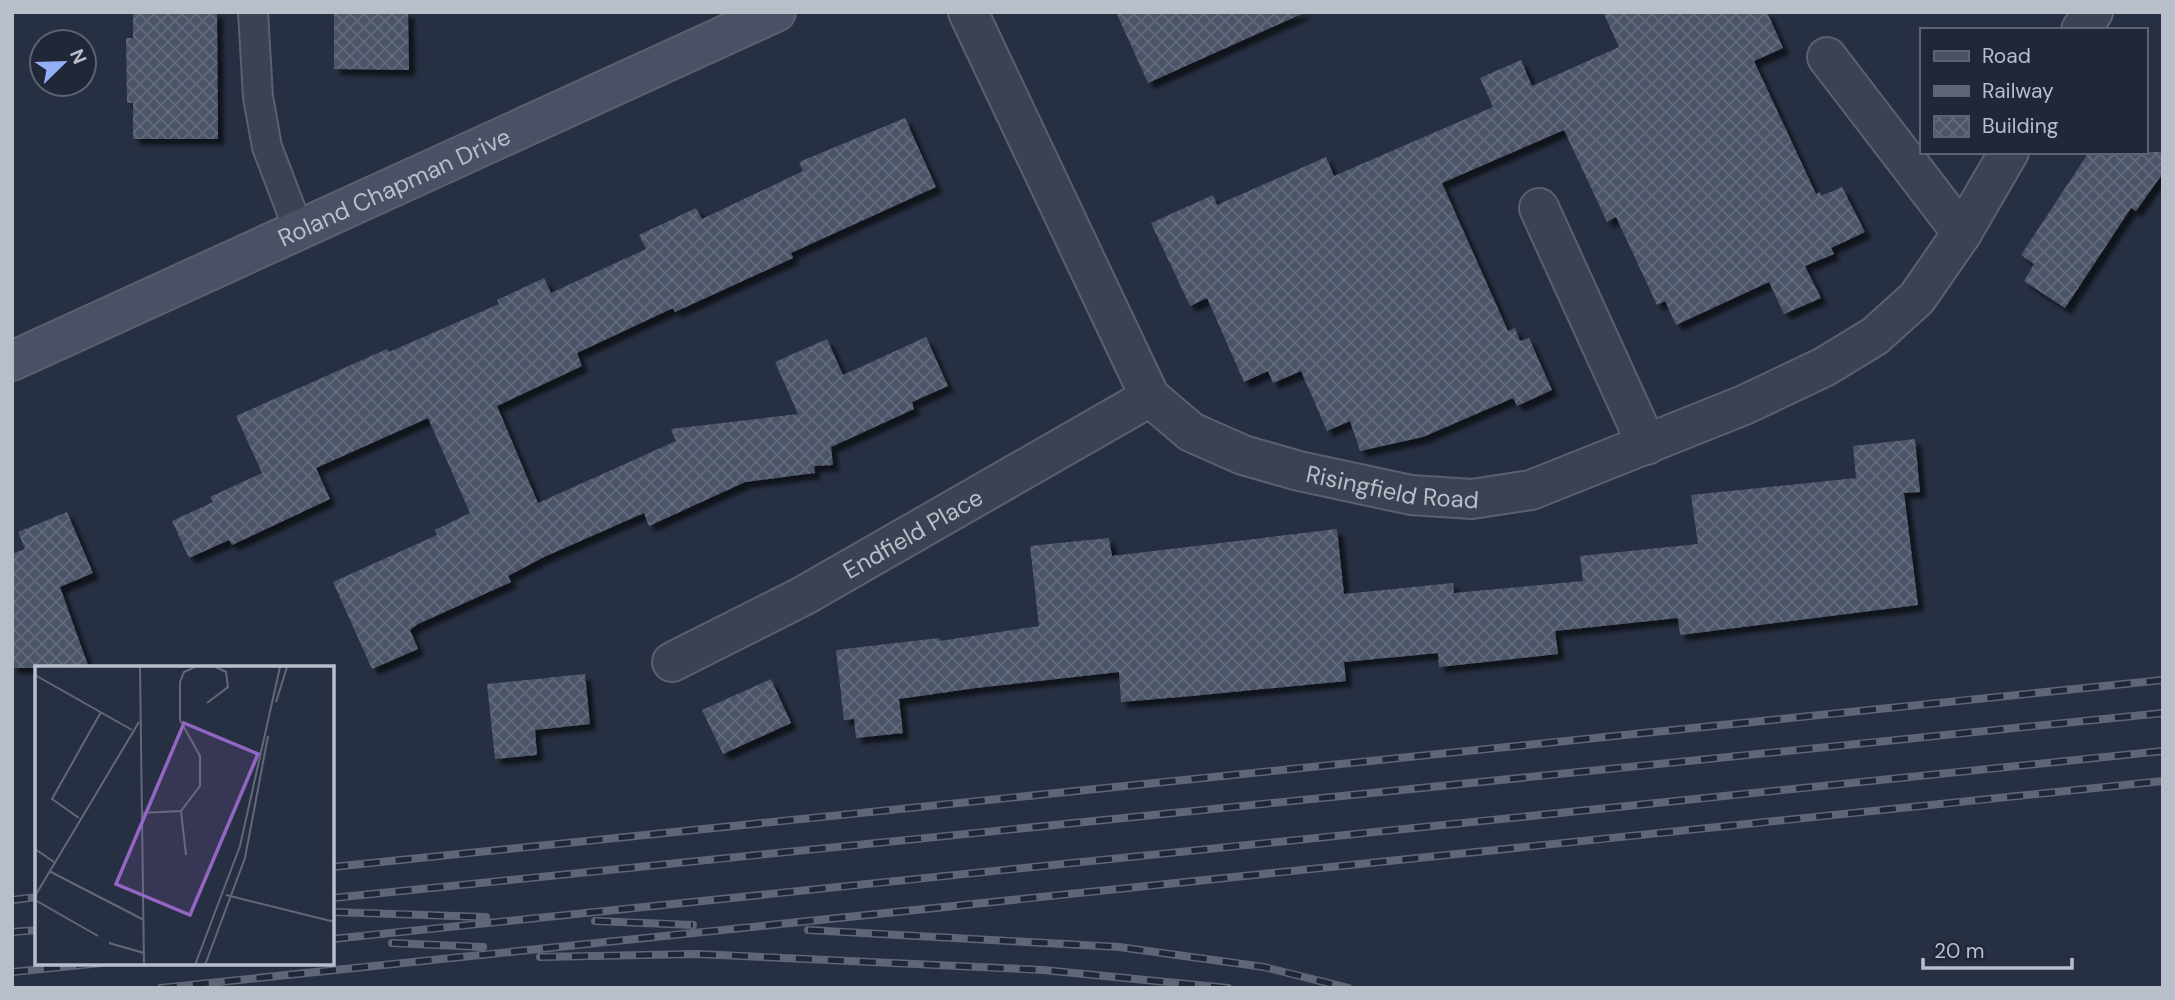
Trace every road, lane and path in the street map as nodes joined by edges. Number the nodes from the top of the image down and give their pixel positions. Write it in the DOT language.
graph roads {
  1 [pos="253,12"];
  2 [pos="776,12"];
  3 [pos="968,12"];
  4 [pos="2093,12"];
  5 [pos="2082,28"];
  6 [pos="1827,57"];
  7 [pos="2008,154"];
  8 [pos="1539,208"];
  9 [pos="299,231"];
  10 [pos="1962,233"];
  11 [pos="12,361"];
  12 [pos="1150,397"];
  13 [pos="1647,445"];
  14 [pos="672,662"];
  1 -- 9 [label="lane"];
  2 -- 9 [label="street, Roland Chapman Drive"];
  3 -- 12 [label="street"];
  4 -- 5 [label="street"];
  6 -- 10 [label="street"];
  7 -- 10 [label="street, Risingfield Road"];
  8 -- 13 [label="street"];
  9 -- 11 [label="street, Roland Chapman Drive"];
  10 -- 13 [label="street, Risingfield Road"];
  12 -- 13 [label="street, Risingfield Road"];
  12 -- 14 [label="street, Endfield Place"];
}
